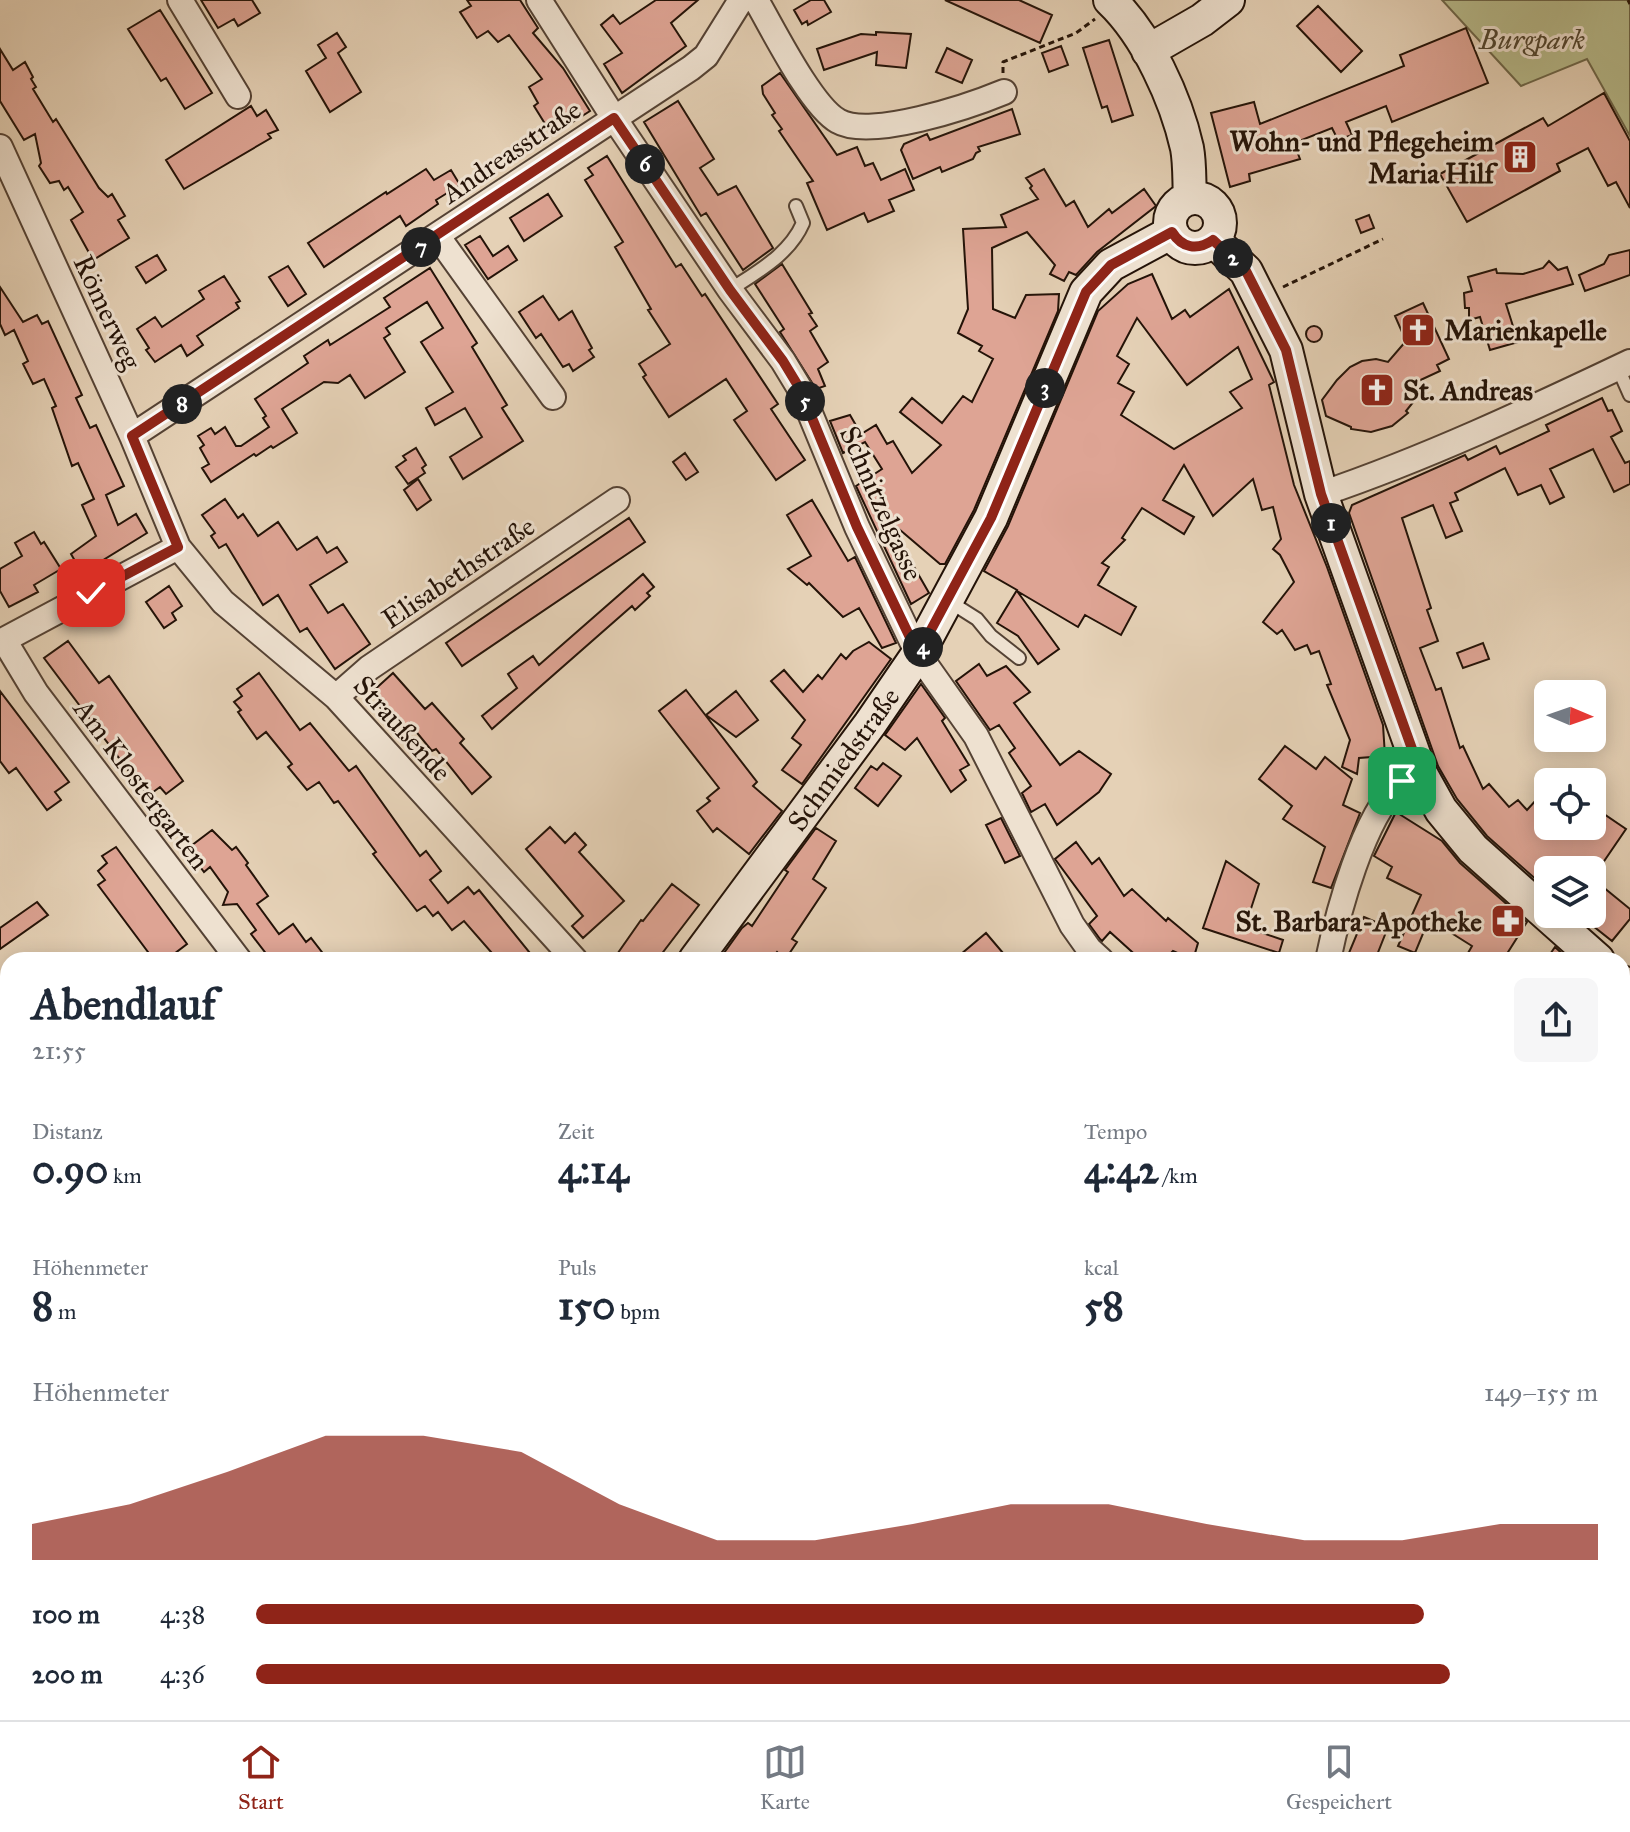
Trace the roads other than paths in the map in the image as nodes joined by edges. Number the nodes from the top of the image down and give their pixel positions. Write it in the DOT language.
graph roads {
  1 [pos="180,0"];
  2 [pos="539,0"];
  3 [pos="741,0"];
  4 [pos="756,0"];
  5 [pos="1112,2"];
  6 [pos="1217,4"];
  7 [pos="1148,51"];
  8 [pos="1004,92"];
  9 [pos="238,96"];
  10 [pos="614,118"];
  11 [pos="0,147"];
  12 [pos="1190,198"];
  13 [pos="796,206"];
  14 [pos="1172,232"];
  15 [pos="438,237"];
  16 [pos="1213,240"];
  17 [pos="730,290"];
  18 [pos="1624,365"];
  19 [pos="1630,395"];
  20 [pos="553,397"];
  21 [pos="132,436"];
  22 [pos="1321,494"];
  23 [pos="617,500"];
  24 [pos="178,547"];
  25 [pos="947,600"];
  26 [pos="2,641"];
  27 [pos="918,654"];
  28 [pos="1019,658"];
  29 [pos="336,697"];
  30 [pos="1421,774"];
  31 [pos="233,952"];
  32 [pos="568,952"];
  33 [pos="701,952"];
  34 [pos="1092,952"];
  35 [pos="1330,952"];
  36 [pos="1589,952"];
  1 -- 9 [label="street"];
  2 -- 10 [label="street, Schnitzelgasse"];
  3 -- 10 [label="street, Andreasstraße"];
  4 -- 8 [label="street"];
  5 -- 7 [label="main road"];
  6 -- 7 [label="main road"];
  7 -- 12 [label="main road"];
  10 -- 15 [label="street, Andreasstraße"];
  10 -- 17 [label="street, Schnitzelgasse"];
  11 -- 21 [label="street, Römerweg"];
  12 -- 14 [label="main road"];
  12 -- 16 [label="main road"];
  13 -- 17 [label="lane"];
  14 -- 16 [label="main road"];
  14 -- 25 [label="main road, Schmiedstraße"];
  15 -- 20 [label="street"];
  15 -- 21 [label="street, Andreasstraße"];
  16 -- 22 [label="main road"];
  17 -- 27 [label="street, Schnitzelgasse"];
  18 -- 19 [label="lane"];
  18 -- 22 [label="street"];
  21 -- 24 [label="street, Römerweg"];
  22 -- 30 [label="main road"];
  23 -- 29 [label="street, Elisabethstraße"];
  24 -- 26 [label="street"];
  24 -- 29 [label="street, Straußende"];
  25 -- 27 [label="main road, Schmiedstraße"];
  25 -- 28 [label="lane"];
  26 -- 31 [label="street, Am Klostergarten"];
  27 -- 33 [label="main road, Schmiedstraße"];
  27 -- 34 [label="street, Schnitzelgasse"];
  29 -- 32 [label="street, Straußende"];
  30 -- 35 [label="street"];
  30 -- 36 [label="main road"];
}
